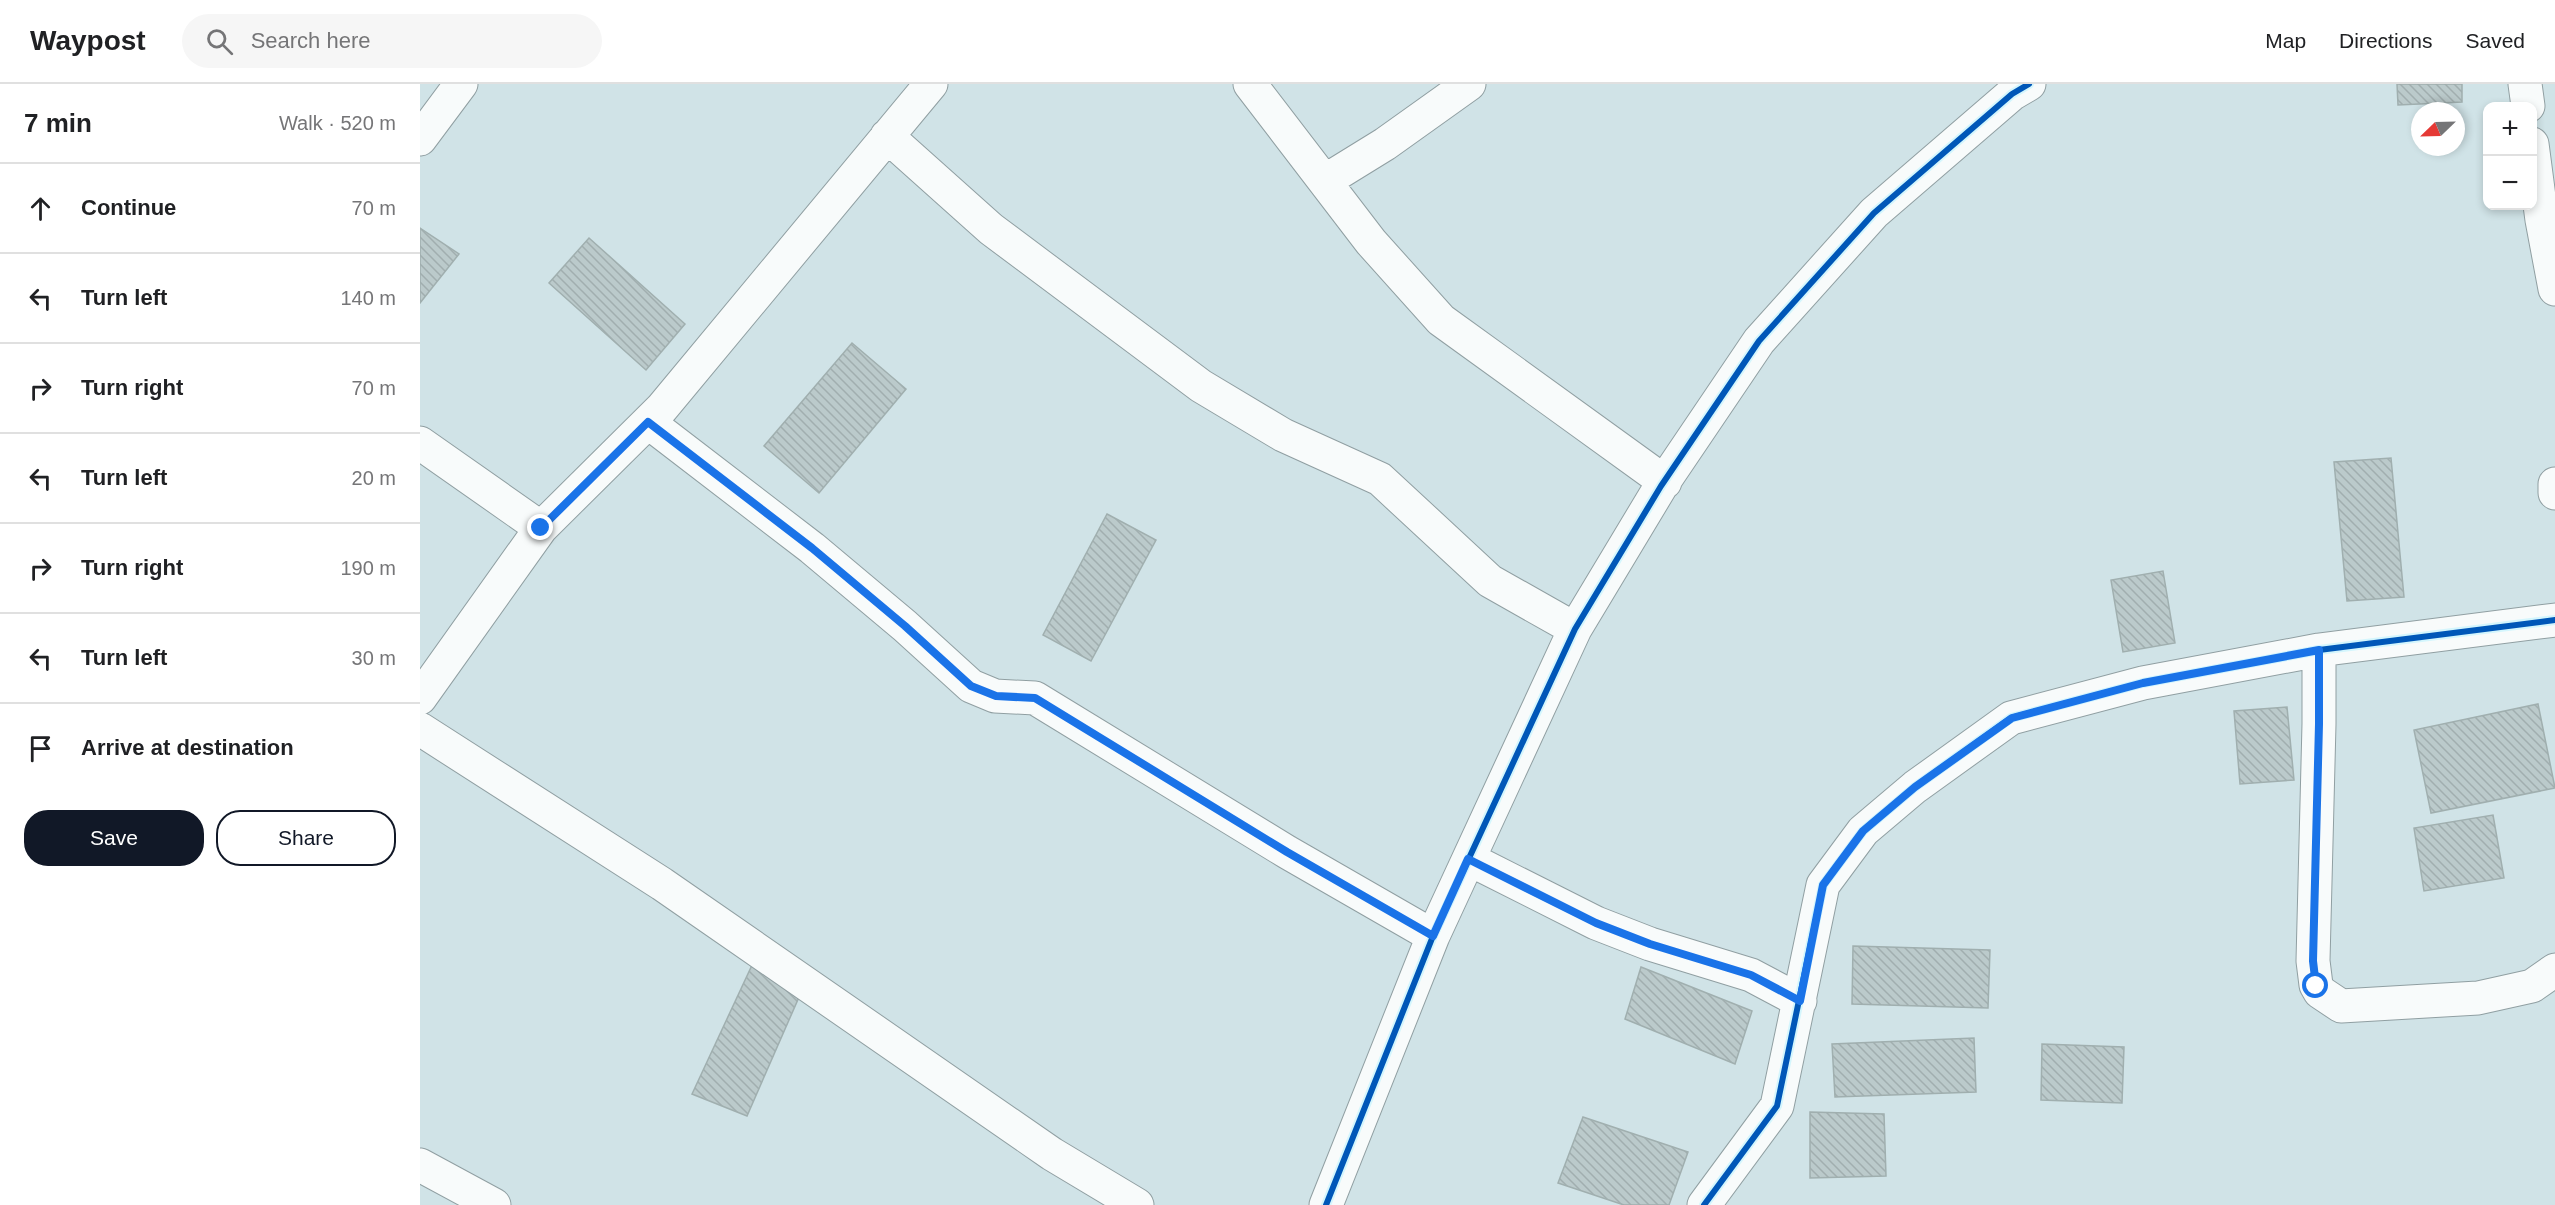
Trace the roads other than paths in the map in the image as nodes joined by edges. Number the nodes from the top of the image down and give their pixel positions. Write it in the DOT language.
graph roads {
  1 [pos="461,84"];
  2 [pos="931,84"];
  3 [pos="1250,84"];
  4 [pos="1469,84"];
  5 [pos="2029,84"];
  6 [pos="2525,84"];
  7 [pos="2527,102"];
  8 [pos="887,136"];
  9 [pos="420,139"];
  10 [pos="2534,156"];
  11 [pos="1324,181"];
  12 [pos="2554,282"];
  13 [pos="648,422"];
  14 [pos="420,443"];
  15 [pos="1665,482"];
  16 [pos="2555,484"];
  17 [pos="2555,493"];
  18 [pos="541,528"];
  19 [pos="2555,620"];
  20 [pos="1575,629"];
  21 [pos="2319,650"];
  22 [pos="420,698"];
  23 [pos="420,729"];
  24 [pos="1468,859"];
  25 [pos="1433,936"];
  26 [pos="2555,970"];
  27 [pos="1800,1001"];
  28 [pos="420,1165"];
  29 [pos="494,1205"];
  30 [pos="1137,1205"];
  31 [pos="1326,1205"];
  32 [pos="1704,1205"];
  1 -- 9 [label="street"];
  2 -- 8 [label="street"];
  3 -- 11 [label="street"];
  4 -- 11 [label="street"];
  5 -- 15 [label="street"];
  6 -- 7 [label="street"];
  8 -- 13 [label="street"];
  8 -- 20 [label="street"];
  10 -- 12 [label="street"];
  11 -- 15 [label="street"];
  13 -- 18 [label="street"];
  13 -- 25 [label="street"];
  14 -- 18 [label="street"];
  15 -- 20 [label="street"];
  16 -- 17 [label="street"];
  18 -- 22 [label="street"];
  19 -- 21 [label="street"];
  20 -- 24 [label="street"];
  21 -- 26 [label="street"];
  21 -- 27 [label="street"];
  23 -- 30 [label="street"];
  24 -- 25 [label="street"];
  24 -- 27 [label="street"];
  25 -- 31 [label="street"];
  27 -- 32 [label="street"];
  28 -- 29 [label="street"];
}
